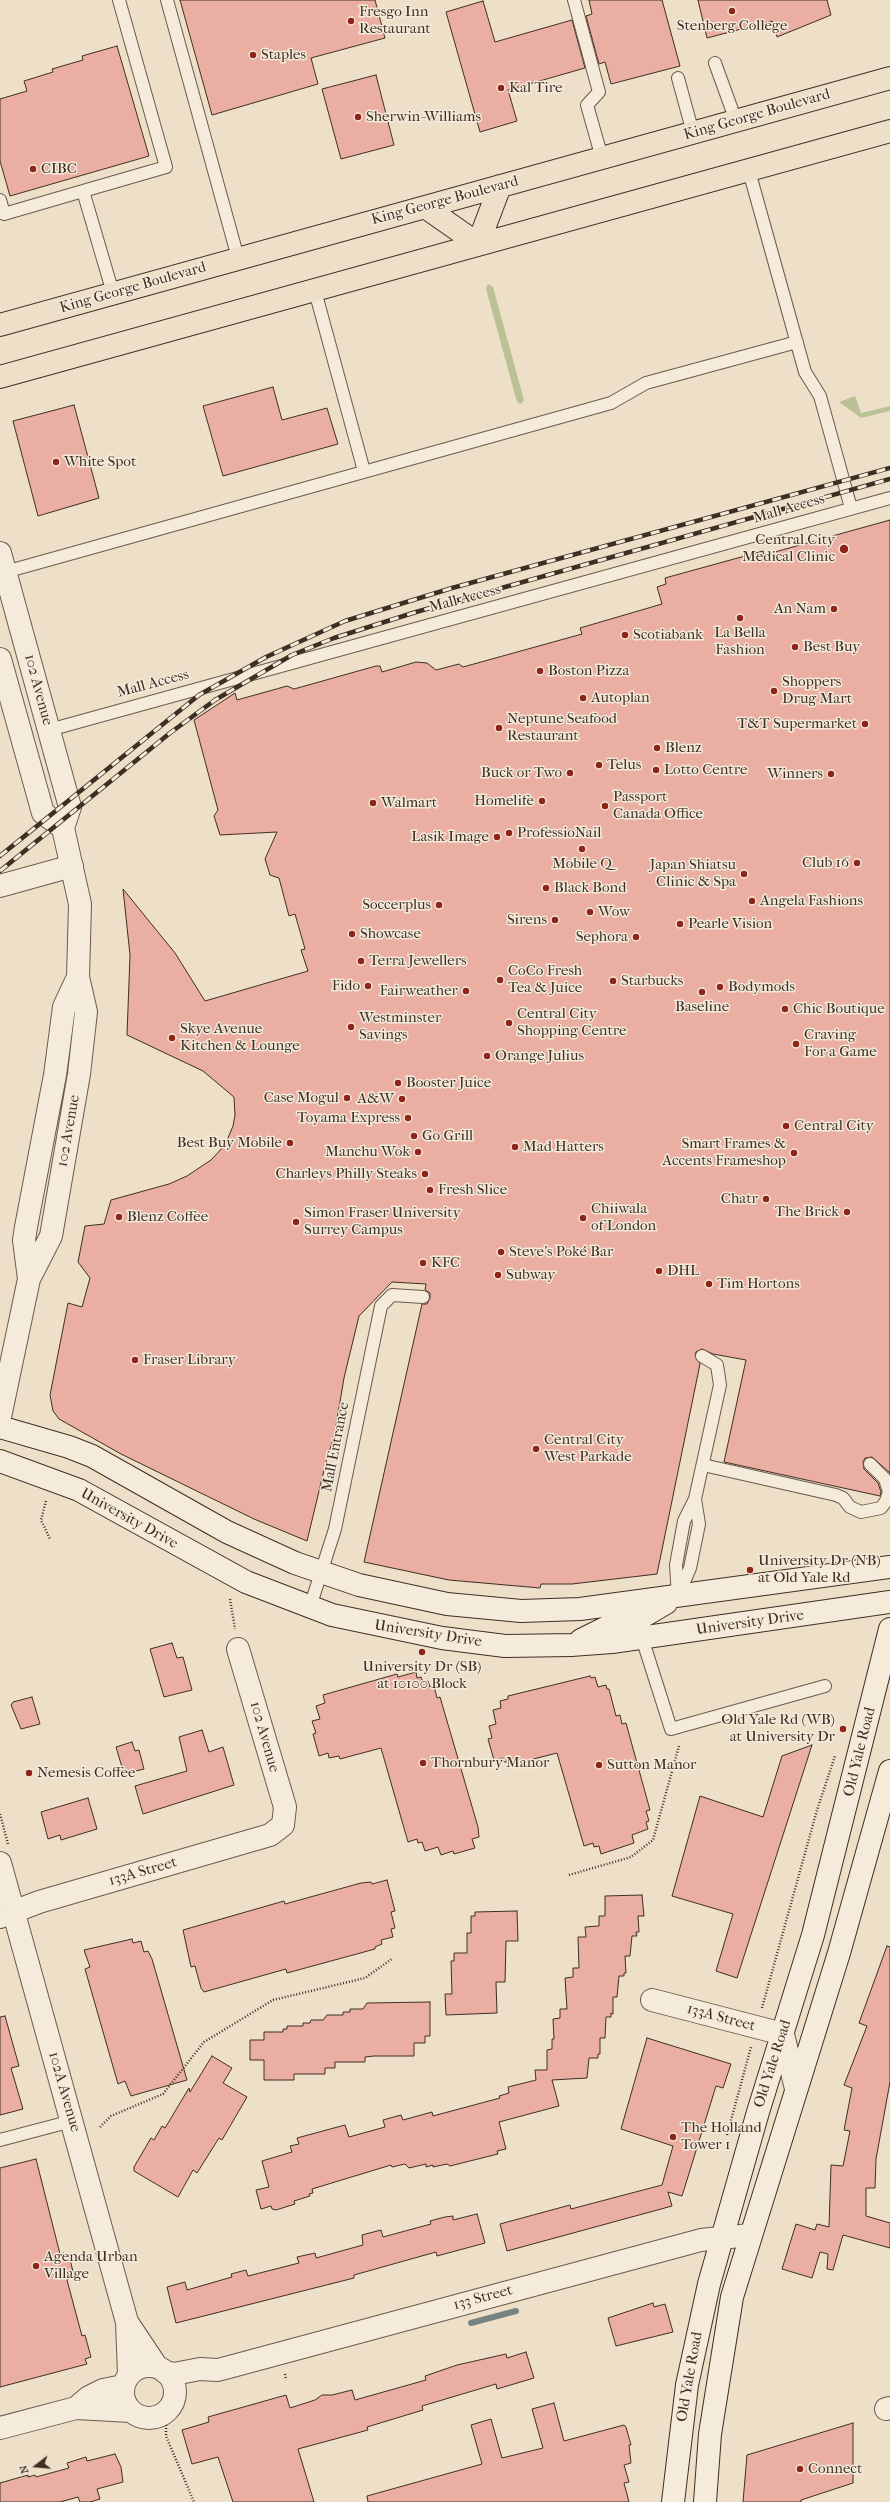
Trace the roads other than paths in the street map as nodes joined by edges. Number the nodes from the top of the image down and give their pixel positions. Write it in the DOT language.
graph roads {
  1 [pos="119,0"];
  2 [pos="167,0"];
  3 [pos="574,0"];
  4 [pos="715,63"];
  5 [pos="678,78"];
  6 [pos="890,78"];
  7 [pos="736,121"];
  8 [pos="890,131"];
  9 [pos="693,133"];
  10 [pos="602,158"];
  11 [pos="749,171"];
  12 [pos="500,186"];
  13 [pos="83,191"];
  14 [pos="0,200"];
  15 [pos="425,207"];
  16 [pos="478,244"];
  17 [pos="238,258"];
  18 [pos="315,290"];
  19 [pos="113,293"];
  20 [pos="0,325"];
  21 [pos="797,342"];
  22 [pos="0,377"];
  23 [pos="364,471"];
  24 [pos="890,498"];
  25 [pos="852,508"];
  26 [pos="3,562"];
  27 [pos="0,659"];
  28 [pos="49,730"];
  29 [pos="63,828"];
  30 [pos="72,866"];
  31 [pos="0,886"];
  32 [pos="423,1298"];
  33 [pos="702,1356"];
  34 [pos="0,1417"];
  35 [pos="0,1427"];
  36 [pos="0,1461"];
  37 [pos="870,1464"];
  38 [pos="703,1465"];
  39 [pos="890,1567"];
  40 [pos="321,1573"];
  41 [pos="678,1597"];
  42 [pos="890,1602"];
  43 [pos="310,1607"];
  44 [pos="890,1629"];
  45 [pos="642,1638"];
  46 [pos="571,1645"];
  47 [pos="238,1649"];
  48 [pos="825,1686"];
  49 [pos="890,1771"];
  50 [pos="284,1825"];
  51 [pos="0,1863"];
  52 [pos="7,1914"];
  53 [pos="652,2000"];
  54 [pos="783,2034"];
  55 [pos="796,2089"];
  56 [pos="72,2121"];
  57 [pos="0,2140"];
  58 [pos="750,2235"];
  59 [pos="723,2236"];
  60 [pos="127,2322"];
  61 [pos="161,2370"];
  62 [pos="218,2370"];
  63 [pos="126,2380"];
  64 [pos="173,2400"];
  65 [pos="76,2408"];
  66 [pos="131,2411"];
  67 [pos="0,2428"];
  68 [pos="673,2502"];
  69 [pos="706,2502"];
  1 -- 13 [label="lane"];
  2 -- 17 [label="lane"];
  3 -- 10 [label="lane"];
  4 -- 7 [label="lane"];
  5 -- 9 [label="lane"];
  6 -- 7 [label="main road, King George Boulevard"];
  7 -- 9 [label="main road, King George Boulevard"];
  8 -- 11 [label="main road"];
  9 -- 10 [label="main road, King George Boulevard"];
  10 -- 12 [label="main road, King George Boulevard"];
  11 -- 16 [label="main road"];
  11 -- 21 [label="lane"];
  12 -- 15 [label="main road, King George Boulevard"];
  12 -- 16 [label="main road"];
  13 -- 14 [label="lane"];
  13 -- 19 [label="lane"];
  15 -- 16 [label="main road"];
  15 -- 17 [label="main road, King George Boulevard"];
  16 -- 18 [label="main road"];
  17 -- 19 [label="main road, King George Boulevard"];
  18 -- 22 [label="main road"];
  18 -- 23 [label="lane"];
  19 -- 20 [label="main road, King George Boulevard"];
  21 -- 23 [label="lane"];
  21 -- 25 [label="lane"];
  23 -- 26 [label="lane"];
  24 -- 25 [label="lane, Mall Access"];
  25 -- 28 [label="lane, Mall Access"];
  26 -- 28 [label="main road, 102 Avenue"];
  27 -- 29 [label="main road, 102 Avenue"];
  28 -- 29 [label="main road, 102 Avenue"];
  29 -- 30 [label="main road, 102 Avenue"];
  30 -- 31 [label="main road"];
  30 -- 34 [label="main road, 102 Avenue"];
  32 -- 40 [label="lane, Mall Entrance"];
  33 -- 38 [label="lane"];
  35 -- 40 [label="main road"];
  36 -- 43 [label="main road, University Drive"];
  37 -- 38 [label="lane"];
  38 -- 41 [label="lane"];
  39 -- 41 [label="main road"];
  40 -- 41 [label="main road"];
  40 -- 43 [label="lane, Mall Entrance"];
  41 -- 46 [label="main road"];
  42 -- 45 [label="main road, University Drive"];
  43 -- 46 [label="main road, University Drive"];
  44 -- 54 [label="main road, Old Yale Road"];
  45 -- 46 [label="main road, University Drive"];
  45 -- 48 [label="lane"];
  47 -- 50 [label="main road, 102 Avenue"];
  49 -- 55 [label="main road, Old Yale Road"];
  50 -- 52 [label="main road, 133A Street"];
  51 -- 52 [label="main road, 102A Avenue"];
  52 -- 56 [label="main road, 102A Avenue"];
  53 -- 54 [label="main road, 133A Street"];
  54 -- 55 [label="main road"];
  54 -- 59 [label="main road, Old Yale Road"];
  55 -- 58 [label="main road, Old Yale Road"];
  56 -- 57 [label="lane"];
  56 -- 60 [label="main road, 102A Avenue"];
  58 -- 59 [label="main road, 133 Street"];
  58 -- 69 [label="main road, Old Yale Road"];
  59 -- 62 [label="main road, 133 Street"];
  59 -- 68 [label="main road, Old Yale Road"];
  60 -- 61 [label="main road, 102A Avenue"];
  60 -- 63 [label="main road, 102A Avenue"];
  61 -- 62 [label="main road, 133 Street"];
  61 -- 63 [label="main road"];
  61 -- 64 [label="main road"];
  62 -- 64 [label="main road, 133 Street"];
  63 -- 65 [label="main road"];
  63 -- 66 [label="main road"];
  64 -- 66 [label="main road"];
  65 -- 66 [label="main road"];
  65 -- 67 [label="main road"];
}
